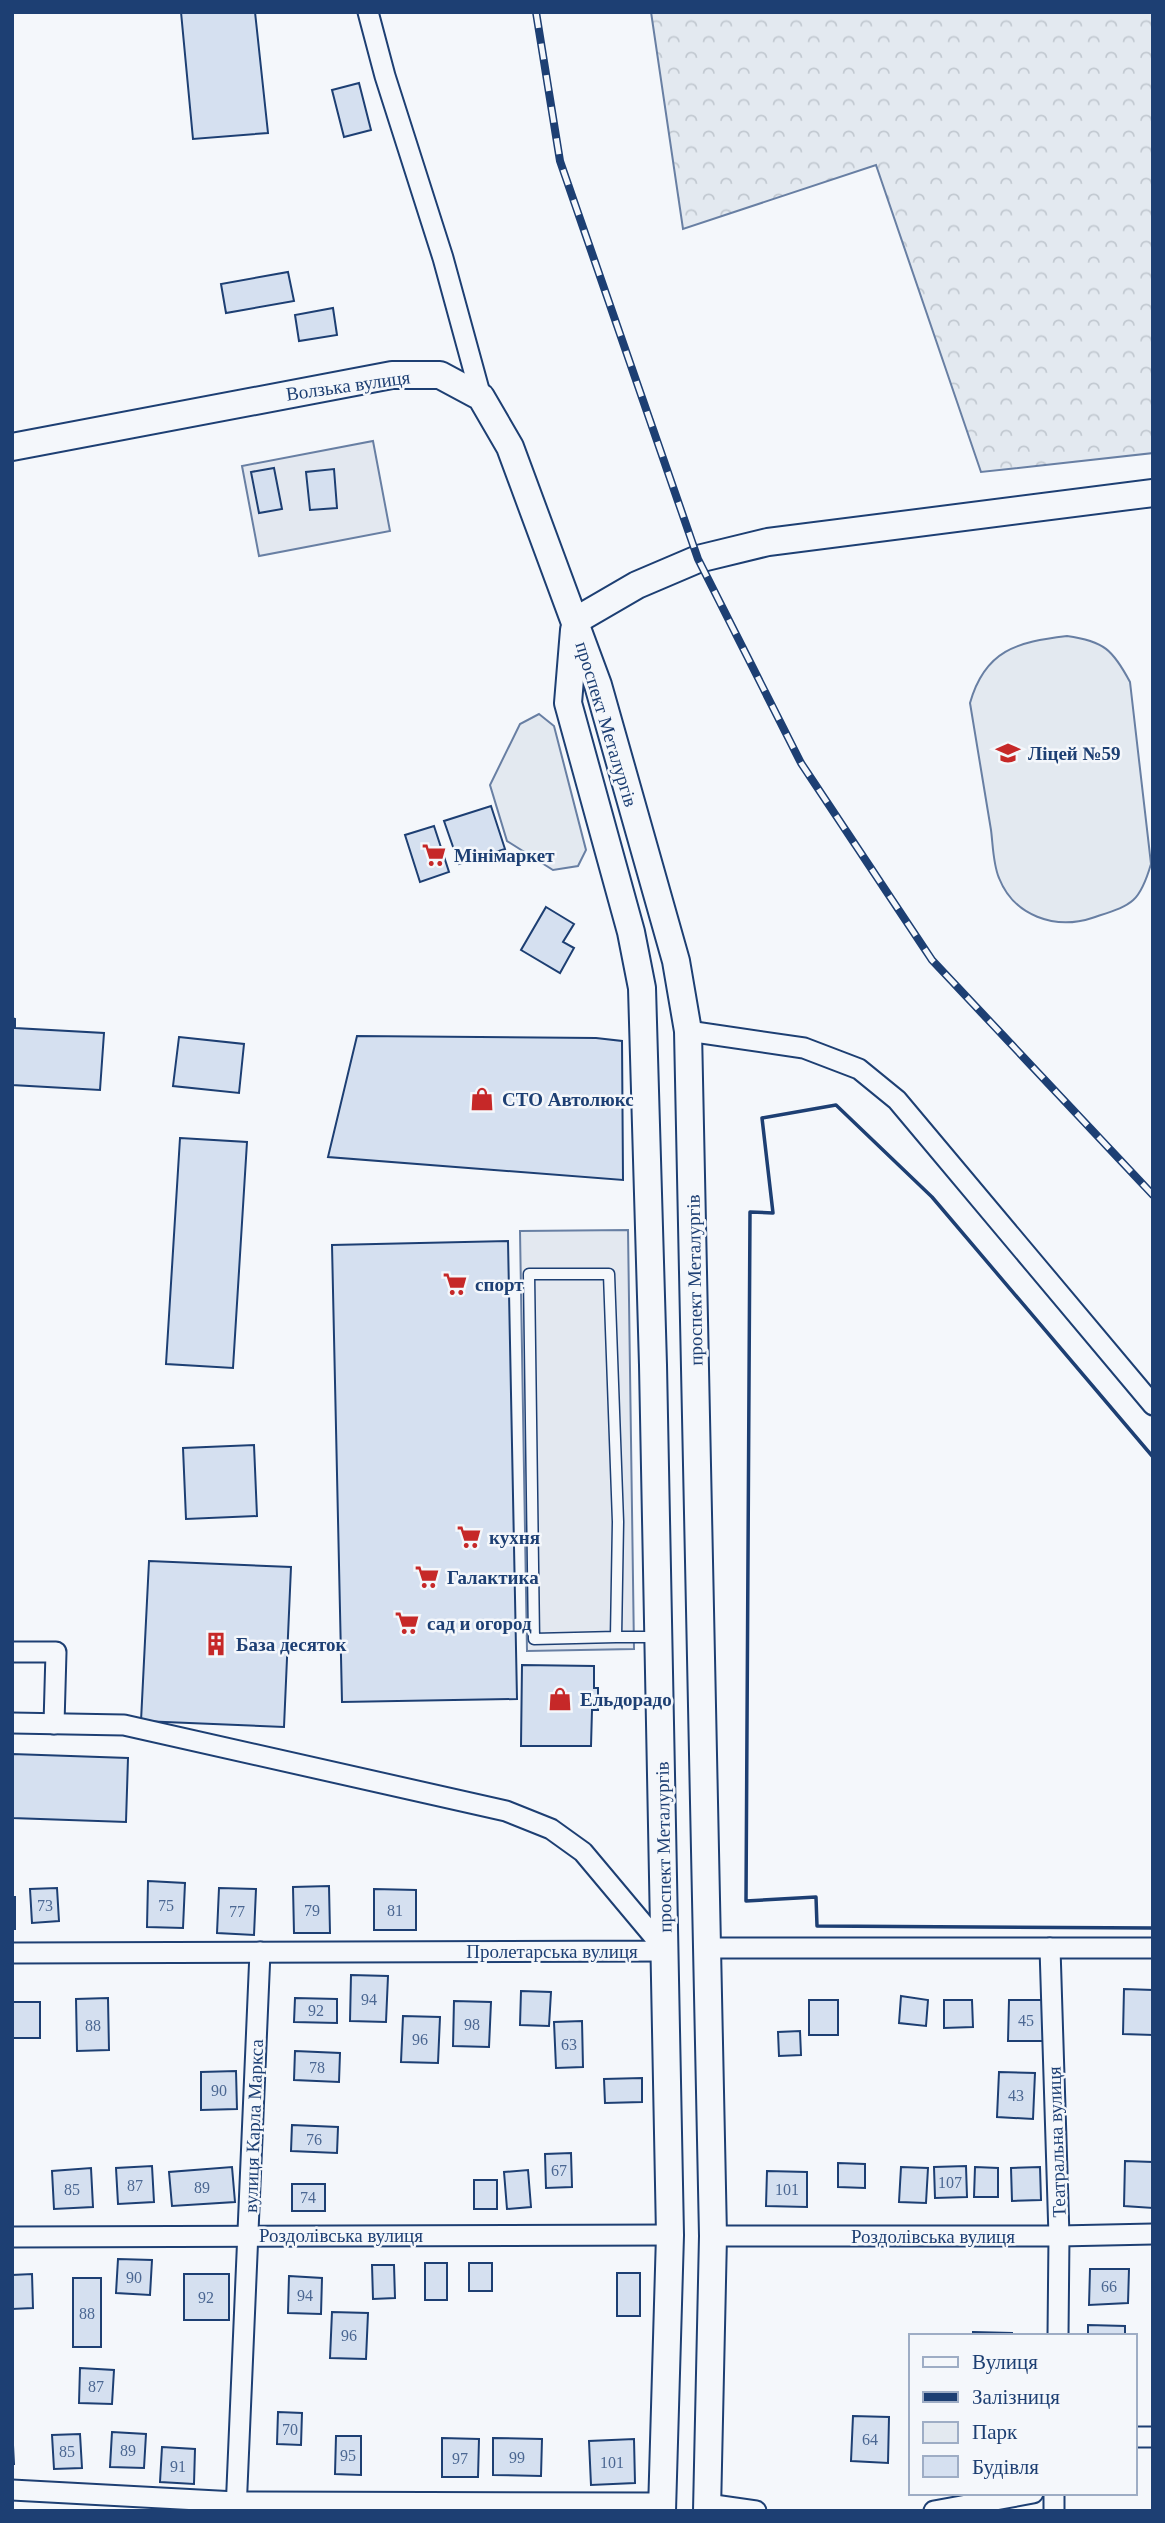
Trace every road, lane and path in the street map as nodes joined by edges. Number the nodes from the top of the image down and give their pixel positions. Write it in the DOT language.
graph roads {
  1 [pos="368,12"];
  2 [pos="481,397"];
  3 [pos="12,447"];
  4 [pos="1153,493"];
  5 [pos="575,621"];
  6 [pos="688,1031"];
  7 [pos="695,1362"];
  8 [pos="653,1365"];
  9 [pos="1153,1405"];
  10 [pos="616,1637"];
  11 [pos="659,1637"];
  12 [pos="12,1652"];
  13 [pos="12,1723"];
  14 [pos="54,1724"];
  15 [pos="705,1948"];
  16 [pos="1050,1948"];
  17 [pos="1153,1948"];
  18 [pos="666,1951"];
  19 [pos="260,1952"];
  20 [pos="12,1953"];
  21 [pos="1153,2234"];
  22 [pos="248,2235"];
  23 [pos="670,2235"];
  24 [pos="713,2236"];
  25 [pos="1059,2236"];
  26 [pos="12,2237"];
  27 [pos="1058,2334"];
  28 [pos="12,2490"];
  29 [pos="1022,2495"];
  30 [pos="236,2507"];
  31 [pos="662,2507"];
  32 [pos="707,2507"];
  33 [pos="756,2511"];
  34 [pos="934,2511"];
  1 -- 2 [label="street"];
  2 -- 3 [label="street, Волзька вулиця"];
  2 -- 5 [label="street"];
  4 -- 5 [label="street"];
  5 -- 6 [label="street, проспект Металургів"];
  5 -- 8 [label="street, проспект Металургів"];
  6 -- 7 [label="street, проспект Металургів"];
  6 -- 9 [label="street"];
  7 -- 8 [label="street"];
  7 -- 15 [label="street, проспект Металургів"];
  8 -- 11 [label="street, проспект Металургів"];
  10 -- 10 [label="lane"];
  10 -- 11 [label="lane"];
  11 -- 18 [label="street, проспект Металургів"];
  12 -- 14 [label="street"];
  13 -- 14 [label="street, Пролетарська вулиця"];
  14 -- 18 [label="street, Пролетарська вулиця"];
  15 -- 16 [label="street"];
  15 -- 18 [label="street"];
  15 -- 24 [label="street, проспект Металургів"];
  16 -- 17 [label="street"];
  16 -- 25 [label="street, Театральна вулиця"];
  18 -- 19 [label="street, Пролетарська вулиця"];
  18 -- 23 [label="street, проспект Металургів"];
  19 -- 20 [label="street, Пролетарська вулиця"];
  19 -- 22 [label="street, вулиця Карла Маркса"];
  21 -- 25 [label="street, Роздолівська вулиця"];
  22 -- 23 [label="street, Роздолівська вулиця"];
  22 -- 26 [label="street, Роздолівська вулиця"];
  22 -- 30 [label="street, вулиця Карла Маркса"];
  23 -- 24 [label="street"];
  23 -- 31 [label="street, проспект Металургів"];
  24 -- 25 [label="street, Роздолівська вулиця"];
  24 -- 32 [label="street, проспект Металургів"];
  25 -- 27 [label="street, Театральна вулиця"];
  28 -- 30 [label="street"];
  29 -- 34 [label="street"];
  30 -- 31 [label="street"];
  31 -- 32 [label="street"];
  32 -- 33 [label="street"];
}
